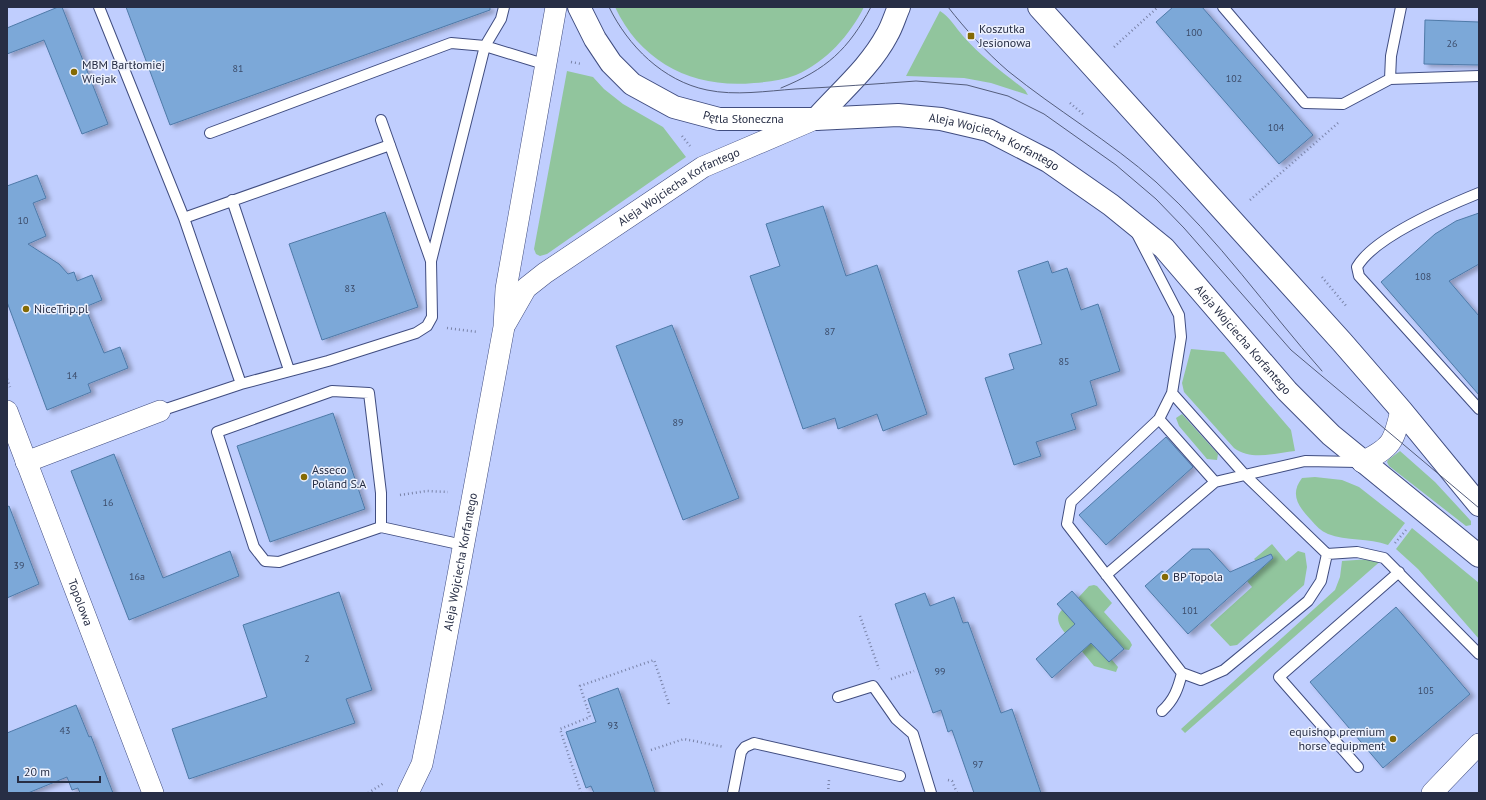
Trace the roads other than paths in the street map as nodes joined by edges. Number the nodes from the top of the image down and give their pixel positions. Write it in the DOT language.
graph roads {
  1 [pos="99,7"];
  2 [pos="504,7"];
  3 [pos="556,7"];
  4 [pos="579,7"];
  5 [pos="899,7"];
  6 [pos="1039,7"];
  7 [pos="1223,7"];
  8 [pos="1401,7"];
  9 [pos="485,46"];
  10 [pos="547,65"];
  11 [pos="1479,76"];
  12 [pos="1390,79"];
  13 [pos="816,119"];
  14 [pos="381,120"];
  15 [pos="210,132"];
  16 [pos="390,144"];
  17 [pos="1479,193"];
  18 [pos="232,200"];
  19 [pos="184,218"];
  20 [pos="1129,220"];
  21 [pos="513,250"];
  22 [pos="431,261"];
  23 [pos="545,273"];
  24 [pos="504,327"];
  25 [pos="289,370"];
  26 [pos="241,384"];
  27 [pos="1172,393"];
  28 [pos="1479,409"];
  29 [pos="1401,410"];
  30 [pos="7,411"];
  31 [pos="160,411"];
  32 [pos="1158,419"];
  33 [pos="13,442"];
  34 [pos="26,462"];
  35 [pos="1362,462"];
  36 [pos="1244,474"];
  37 [pos="1215,482"];
  38 [pos="1479,505"];
  39 [pos="381,527"];
  40 [pos="463,545"];
  41 [pos="1327,554"];
  42 [pos="1479,556"];
  43 [pos="1399,572"];
  44 [pos="1106,575"];
  45 [pos="1479,654"];
  46 [pos="1182,673"];
  47 [pos="838,697"];
  48 [pos="1162,711"];
  49 [pos="1479,744"];
  50 [pos="1358,767"];
  51 [pos="900,776"];
  52 [pos="153,793"];
  53 [pos="408,793"];
  54 [pos="733,793"];
  55 [pos="931,793"];
  56 [pos="1432,793"];
  1 -- 19 [label="lane"];
  2 -- 9 [label="lane"];
  3 -- 10 [label="street, Aleja Wojciecha Korfantego"];
  4 -- 13 [label="main road, Pętla Słoneczna"];
  5 -- 13 [label="main road"];
  6 -- 29 [label="main road"];
  7 -- 12 [label="lane"];
  8 -- 12 [label="lane"];
  9 -- 10 [label="lane"];
  9 -- 15 [label="lane"];
  9 -- 22 [label="lane"];
  10 -- 21 [label="street, Aleja Wojciecha Korfantego"];
  11 -- 12 [label="lane"];
  13 -- 20 [label="main road, Aleja Wojciecha Korfantego"];
  13 -- 23 [label="street, Aleja Wojciecha Korfantego"];
  14 -- 16 [label="lane"];
  16 -- 18 [label="lane"];
  16 -- 22 [label="lane"];
  17 -- 28 [label="lane"];
  18 -- 19 [label="lane"];
  18 -- 25 [label="lane"];
  19 -- 26 [label="lane"];
  20 -- 27 [label="lane"];
  20 -- 35 [label="main road, Aleja Wojciecha Korfantego"];
  21 -- 23 [label="street"];
  21 -- 24 [label="street, Aleja Wojciecha Korfantego"];
  22 -- 25 [label="lane"];
  23 -- 24 [label="street, Aleja Wojciecha Korfantego"];
  24 -- 40 [label="street, Aleja Wojciecha Korfantego"];
  25 -- 26 [label="lane"];
  26 -- 31 [label="lane"];
  27 -- 32 [label="lane"];
  27 -- 36 [label="lane"];
  29 -- 35 [label="street"];
  29 -- 38 [label="main road"];
  30 -- 33 [label="street, Topolowa"];
  31 -- 34 [label="street"];
  32 -- 37 [label="lane"];
  32 -- 44 [label="lane"];
  33 -- 34 [label="street, Topolowa"];
  34 -- 52 [label="street, Topolowa"];
  35 -- 36 [label="lane"];
  35 -- 42 [label="main road, Aleja Wojciecha Korfantego"];
  36 -- 37 [label="lane"];
  36 -- 41 [label="lane"];
  37 -- 44 [label="lane"];
  39 -- 39 [label="lane"];
  39 -- 40 [label="lane"];
  40 -- 53 [label="street, Aleja Wojciecha Korfantego"];
  41 -- 43 [label="lane"];
  41 -- 46 [label="lane"];
  43 -- 45 [label="lane"];
  43 -- 50 [label="lane"];
  44 -- 46 [label="lane"];
  46 -- 48 [label="lane"];
  47 -- 55 [label="lane"];
  49 -- 56 [label="street"];
  51 -- 54 [label="lane"];
}
